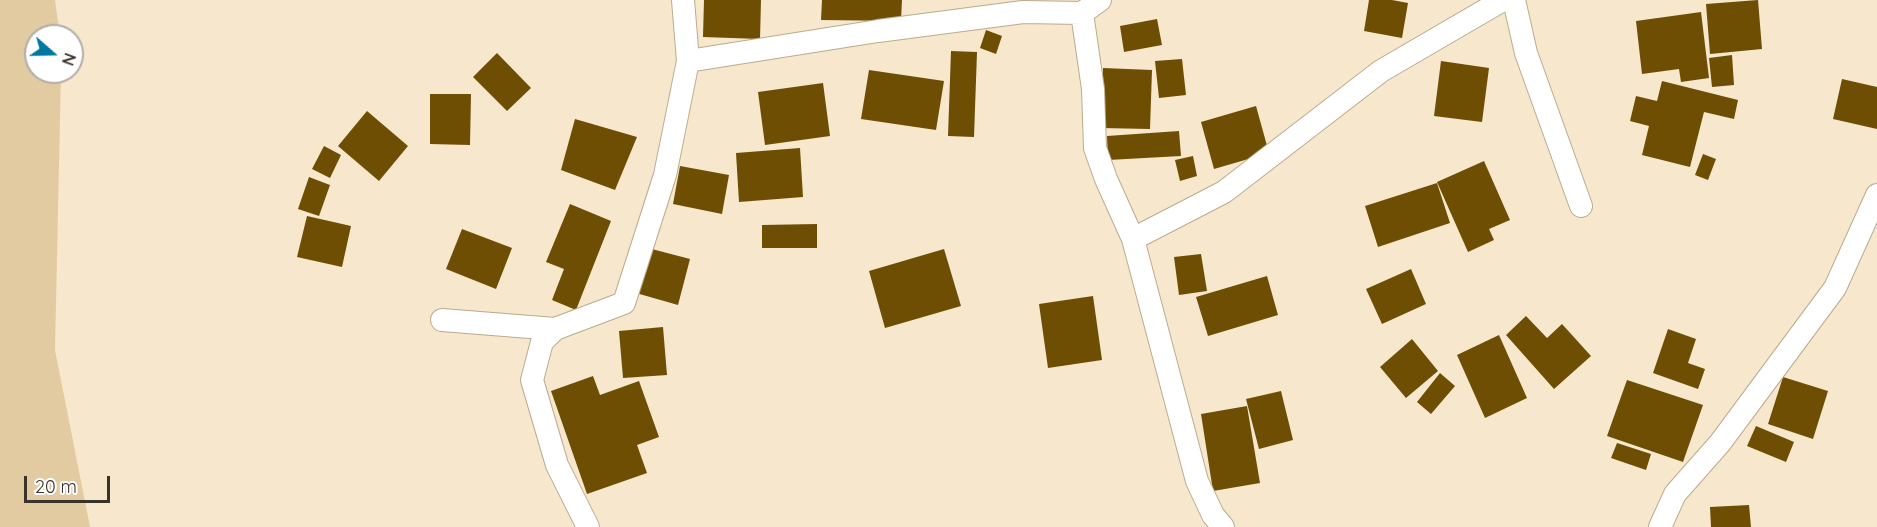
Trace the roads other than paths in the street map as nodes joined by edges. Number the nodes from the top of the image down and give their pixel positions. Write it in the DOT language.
graph roads {
  1 [pos="683,0"];
  2 [pos="1100,0"];
  3 [pos="1503,0"];
  4 [pos="1514,0"];
  5 [pos="1082,13"];
  6 [pos="688,61"];
  7 [pos="1877,195"];
  8 [pos="1581,206"];
  9 [pos="1133,239"];
  10 [pos="442,320"];
  11 [pos="555,329"];
  12 [pos="588,527"];
  13 [pos="1223,527"];
  14 [pos="1660,527"];
  1 -- 6 [label="street"];
  2 -- 5 [label="street"];
  3 -- 9 [label="street"];
  4 -- 8 [label="street"];
  5 -- 6 [label="street"];
  5 -- 9 [label="street"];
  6 -- 11 [label="street"];
  7 -- 14 [label="street"];
  9 -- 13 [label="street"];
  10 -- 11 [label="street"];
  11 -- 12 [label="street"];
}
